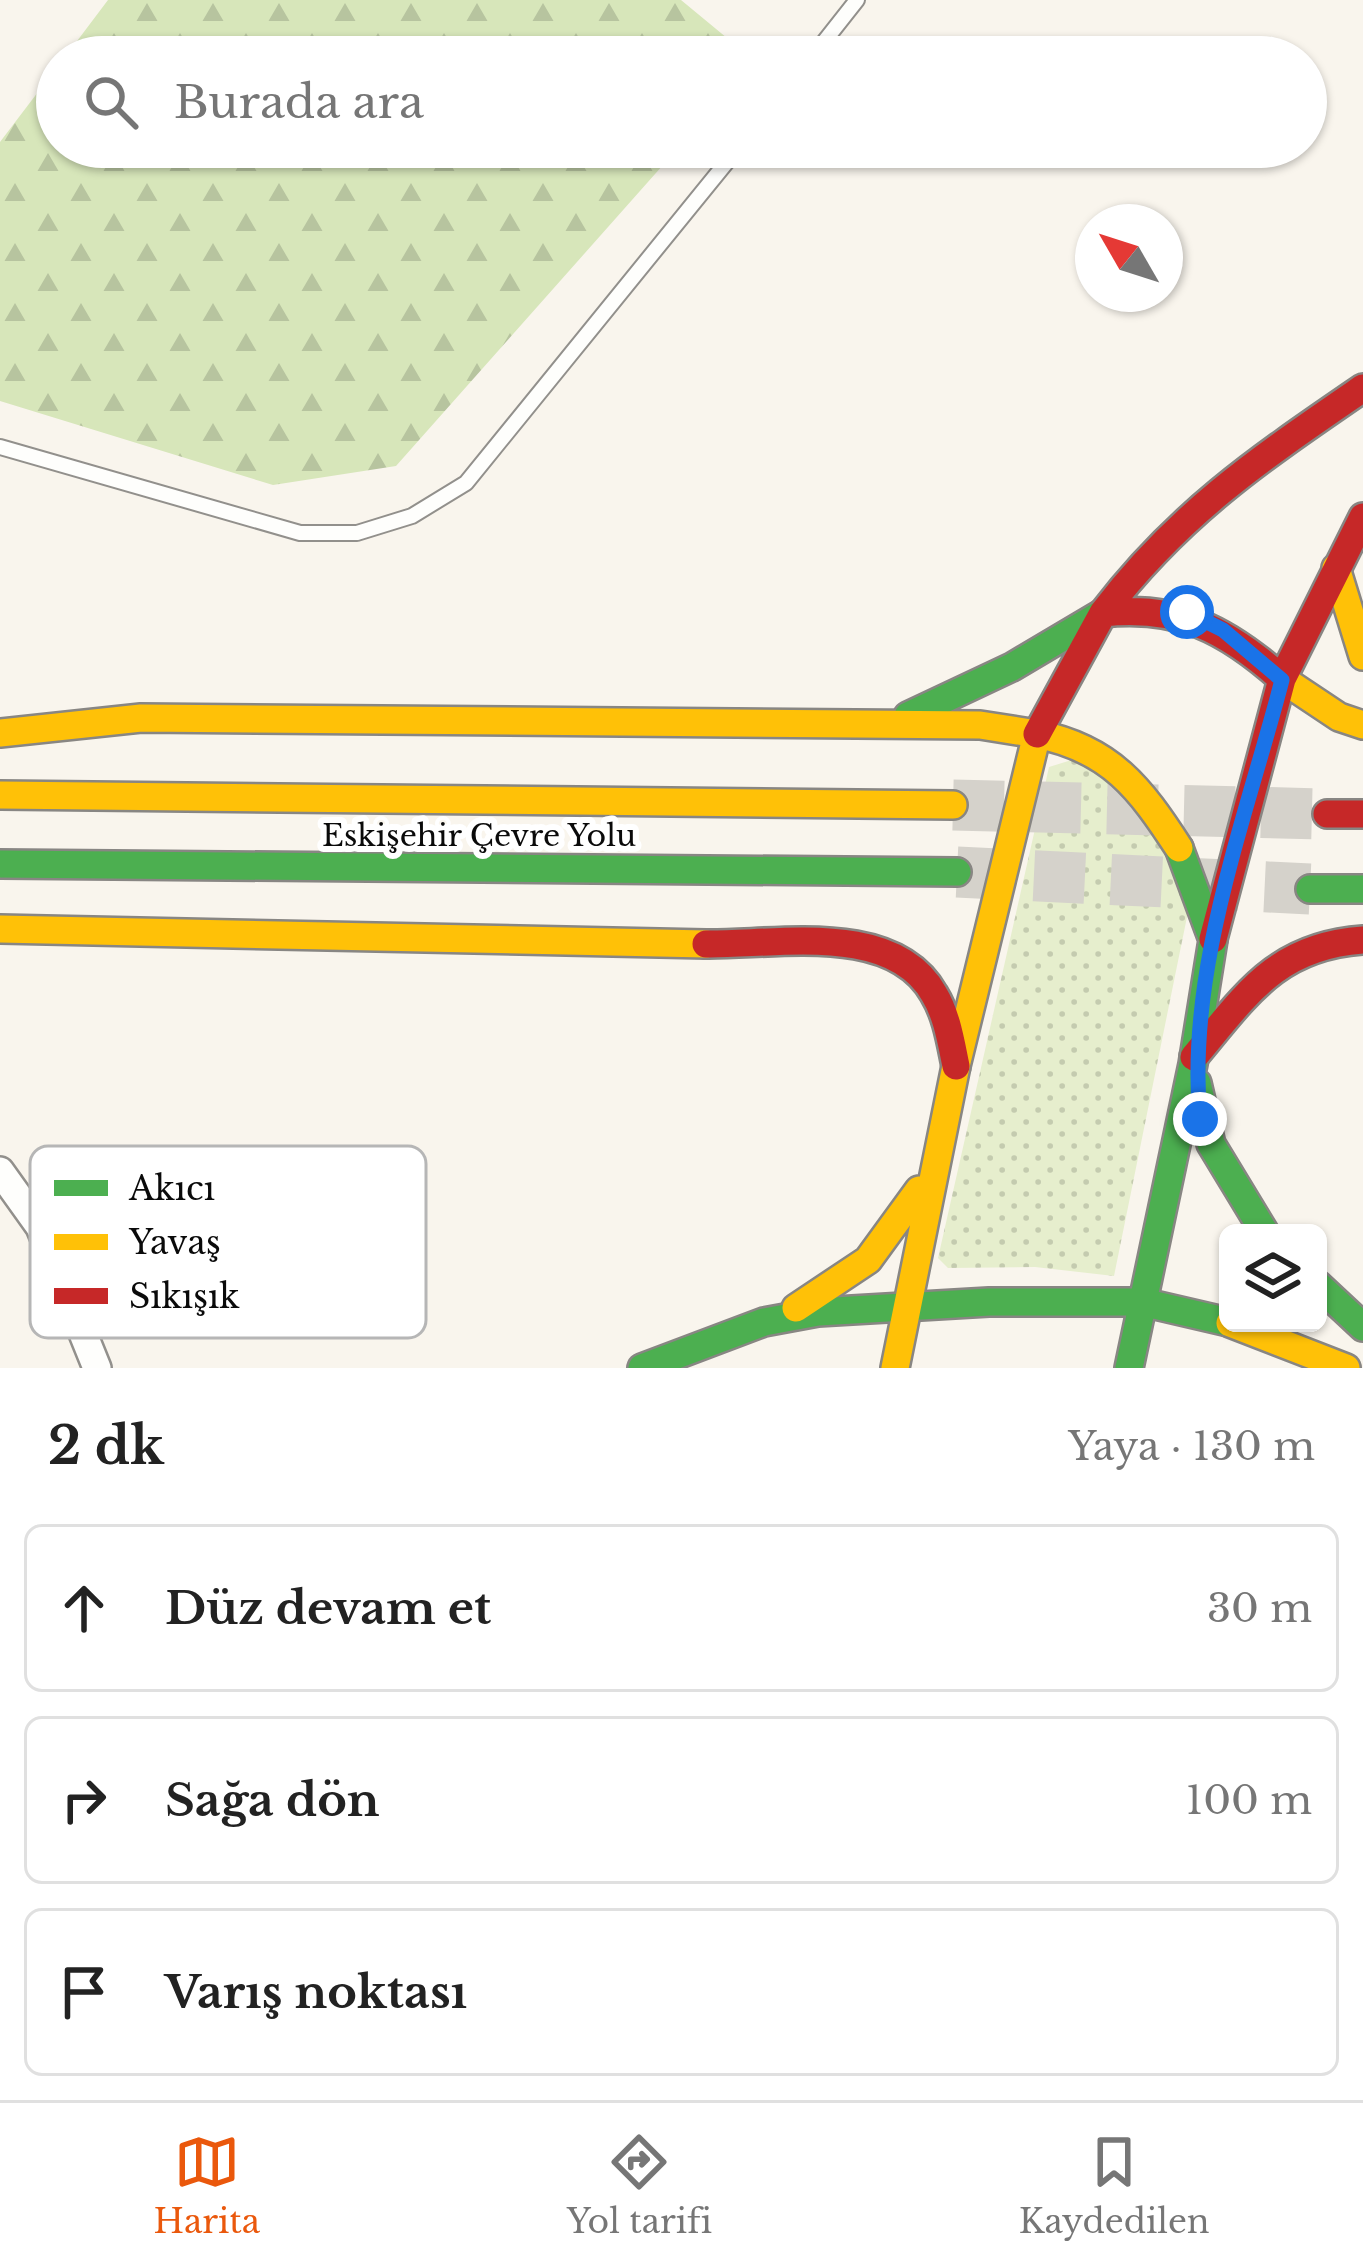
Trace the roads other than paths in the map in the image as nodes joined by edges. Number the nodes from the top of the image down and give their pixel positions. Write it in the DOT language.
graph roads {
  1 [pos="857,0"];
  2 [pos="829,36"];
  3 [pos="723,168"];
  4 [pos="1363,388"];
  5 [pos="0,447"];
  6 [pos="1363,517"];
  7 [pos="1336,568"];
  8 [pos="1103,613"];
  9 [pos="1363,656"];
  10 [pos="1282,680"];
  11 [pos="1363,724"];
  12 [pos="879,728"];
  13 [pos="0,733"];
  14 [pos="1037,734"];
  15 [pos="0,795"];
  16 [pos="953,805"];
  17 [pos="1327,814"];
  18 [pos="1363,814"];
  19 [pos="0,864"];
  20 [pos="957,872"];
  21 [pos="1310,889"];
  22 [pos="1363,889"];
  23 [pos="0,929"];
  24 [pos="1213,940"];
  25 [pos="1363,940"];
  26 [pos="1194,1057"];
  27 [pos="956,1066"];
  28 [pos="940,1148"];
  29 [pos="0,1171"];
  30 [pos="30,1212"];
  31 [pos="1258,1224"];
  32 [pos="1327,1293"];
  33 [pos="1142,1302"];
  34 [pos="903,1308"];
  35 [pos="1219,1321"];
  36 [pos="764,1322"];
  37 [pos="1363,1327"];
  38 [pos="1252,1332"];
  39 [pos="85,1338"];
  40 [pos="97,1368"];
  41 [pos="642,1368"];
  42 [pos="896,1368"];
  43 [pos="1129,1368"];
  44 [pos="1346,1368"];
  1 -- 2 [label="lane"];
  3 -- 5 [label="lane"];
  4 -- 8 [label="main road"];
  6 -- 7 [label="main road"];
  7 -- 9 [label="main road"];
  7 -- 10 [label="main road"];
  8 -- 10 [label="main road"];
  8 -- 12 [label="main road"];
  8 -- 14 [label="main road"];
  10 -- 11 [label="main road"];
  10 -- 24 [label="main road"];
  12 -- 13 [label="main road"];
  12 -- 14 [label="main road"];
  14 -- 24 [label="main road"];
  14 -- 27 [label="main road"];
  15 -- 16 [label="main road, Eskişehir Çevre Yolu"];
  17 -- 18 [label="main road"];
  19 -- 20 [label="main road, Eskişehir Çevre Yolu"];
  21 -- 22 [label="main road"];
  23 -- 27 [label="main road"];
  24 -- 26 [label="main road"];
  25 -- 26 [label="main road"];
  26 -- 31 [label="main road"];
  26 -- 33 [label="main road"];
  27 -- 28 [label="main road"];
  28 -- 34 [label="main road"];
  28 -- 36 [label="main road"];
  29 -- 30 [label="street"];
  32 -- 37 [label="main road"];
  33 -- 34 [label="main road"];
  33 -- 35 [label="main road"];
  33 -- 43 [label="main road"];
  34 -- 36 [label="main road"];
  34 -- 42 [label="main road"];
  36 -- 41 [label="main road"];
  38 -- 44 [label="main road"];
  39 -- 40 [label="street"];
}
